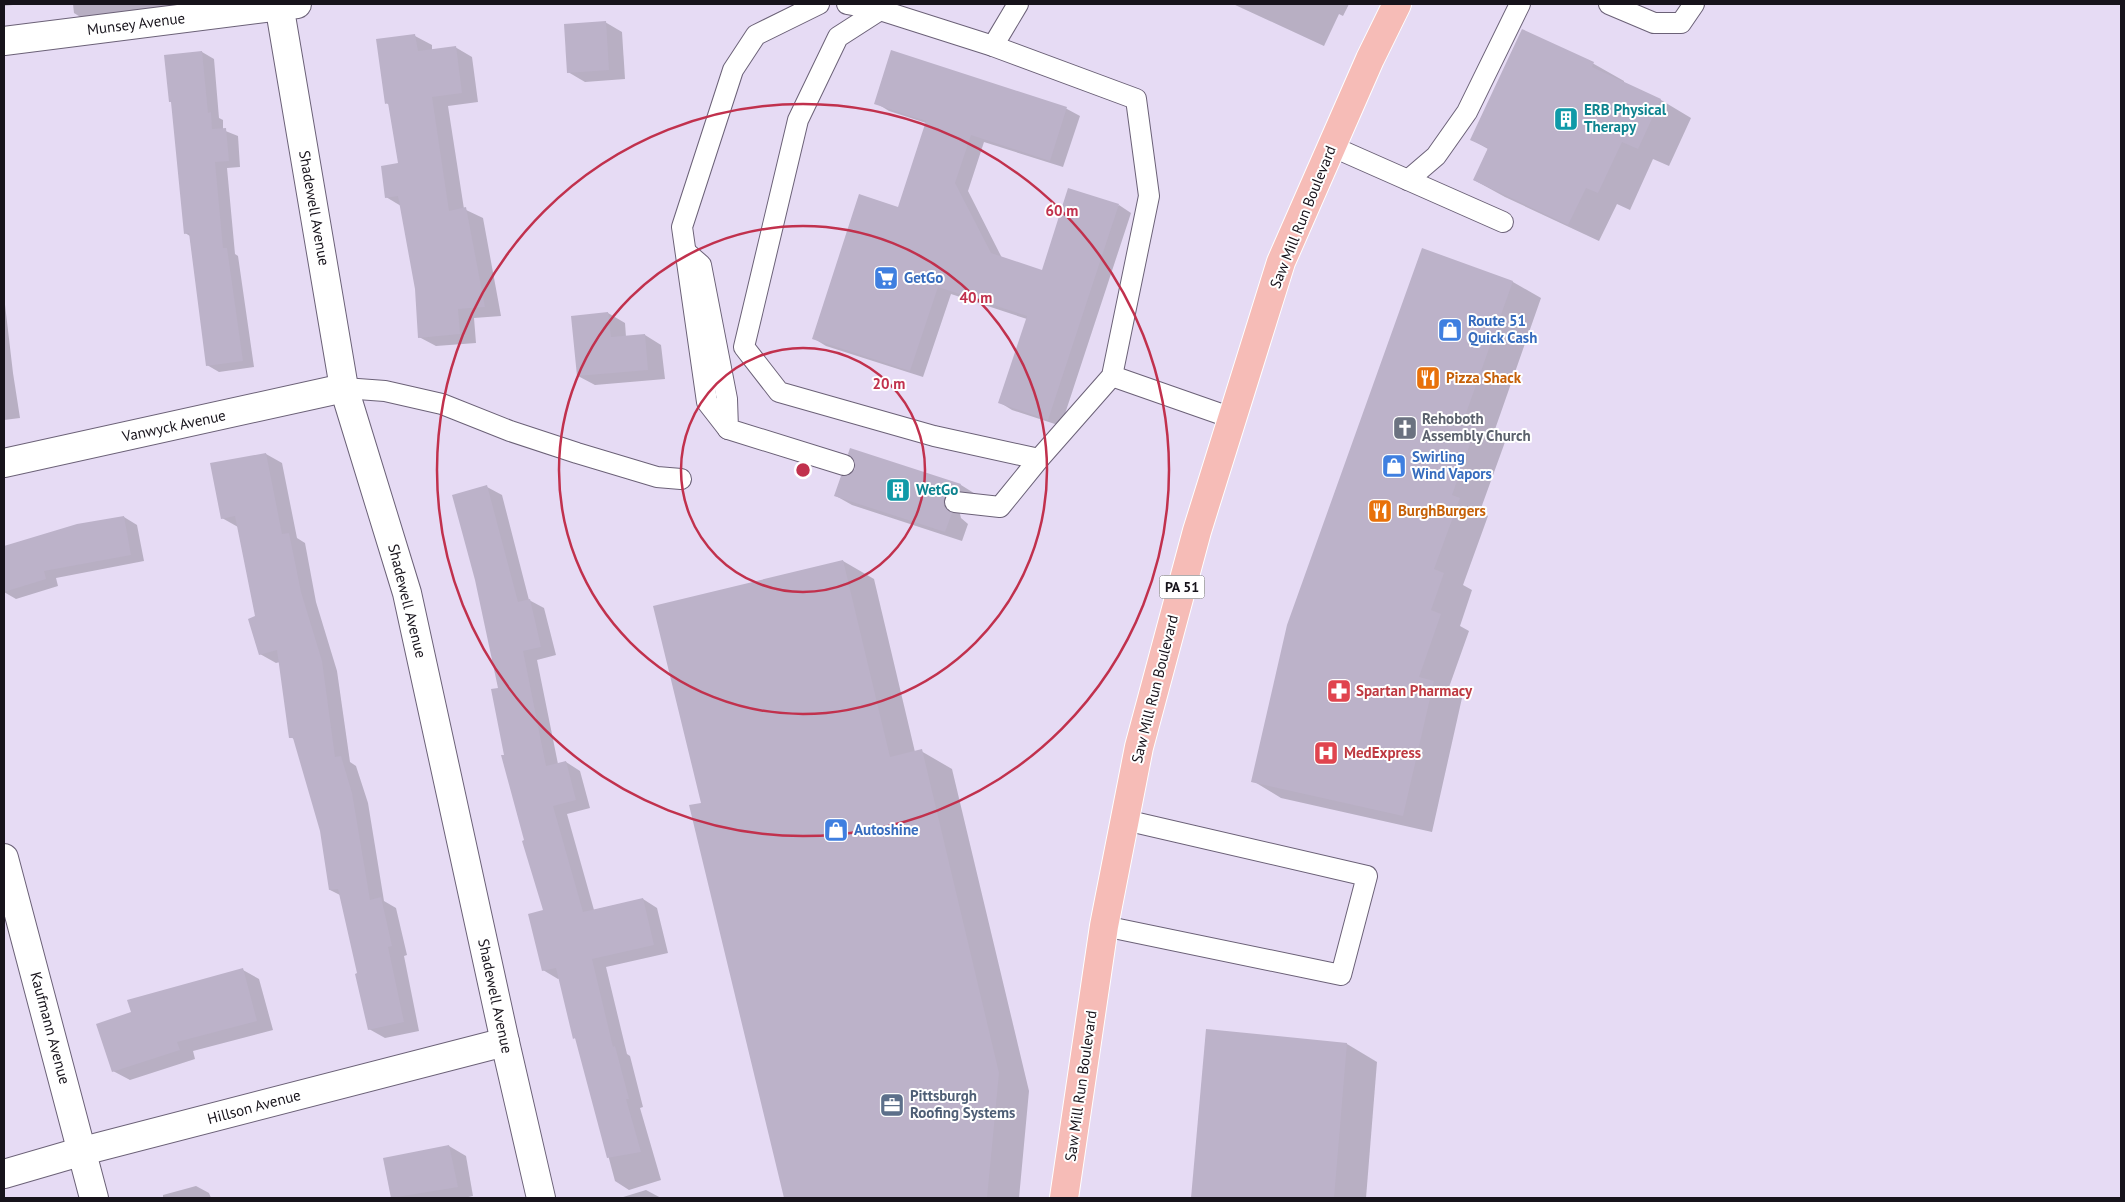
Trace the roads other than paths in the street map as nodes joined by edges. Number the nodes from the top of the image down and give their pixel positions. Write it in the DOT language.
graph roads {
  1 [pos="286,4"];
  2 [pos="819,4"];
  3 [pos="847,4"];
  4 [pos="1018,4"];
  5 [pos="1397,4"];
  6 [pos="1520,4"];
  7 [pos="1610,4"];
  8 [pos="1694,4"];
  9 [pos="880,10"];
  10 [pos="4,41"];
  11 [pos="993,46"];
  12 [pos="1331,146"];
  13 [pos="1408,180"];
  14 [pos="1503,222"];
  15 [pos="1112,376"];
  16 [pos="344,388"];
  17 [pos="1232,418"];
  18 [pos="1039,459"];
  19 [pos="4,463"];
  20 [pos="844,465"];
  21 [pos="681,479"];
  22 [pos="955,502"];
  23 [pos="1125,820"];
  24 [pos="4,858"];
  25 [pos="1104,926"];
  26 [pos="504,1042"];
  27 [pos="83,1151"];
  28 [pos="4,1174"];
  29 [pos="94,1198"];
  30 [pos="541,1198"];
  31 [pos="1064,1198"];
  1 -- 10 [label="street, Munsey Avenue"];
  1 -- 16 [label="street, Shadewell Avenue"];
  2 -- 20 [label="lane"];
  3 -- 9 [label="lane"];
  4 -- 11 [label="lane"];
  5 -- 12 [label="highway, Saw Mill Run Boulevard / PA 51"];
  6 -- 13 [label="lane"];
  7 -- 8 [label="lane"];
  9 -- 11 [label="lane"];
  9 -- 18 [label="lane"];
  11 -- 15 [label="lane"];
  12 -- 13 [label="lane"];
  12 -- 17 [label="highway, Saw Mill Run Boulevard / PA 51"];
  13 -- 14 [label="lane"];
  15 -- 17 [label="lane"];
  15 -- 18 [label="lane"];
  16 -- 19 [label="street, Vanwyck Avenue"];
  16 -- 21 [label="lane"];
  16 -- 26 [label="street, Shadewell Avenue"];
  17 -- 23 [label="highway, Saw Mill Run Boulevard / PA 51"];
  18 -- 22 [label="lane"];
  23 -- 25 [label="highway, Saw Mill Run Boulevard / PA 51"];
  23 -- 25 [label="lane"];
  24 -- 27 [label="street, Kaufmann Avenue"];
  25 -- 31 [label="highway, Saw Mill Run Boulevard / PA 51"];
  26 -- 27 [label="street, Hillson Avenue"];
  26 -- 30 [label="street, Shadewell Avenue"];
  27 -- 28 [label="street, Hillson Avenue"];
  27 -- 29 [label="street, Kaufmann Avenue"];
}
